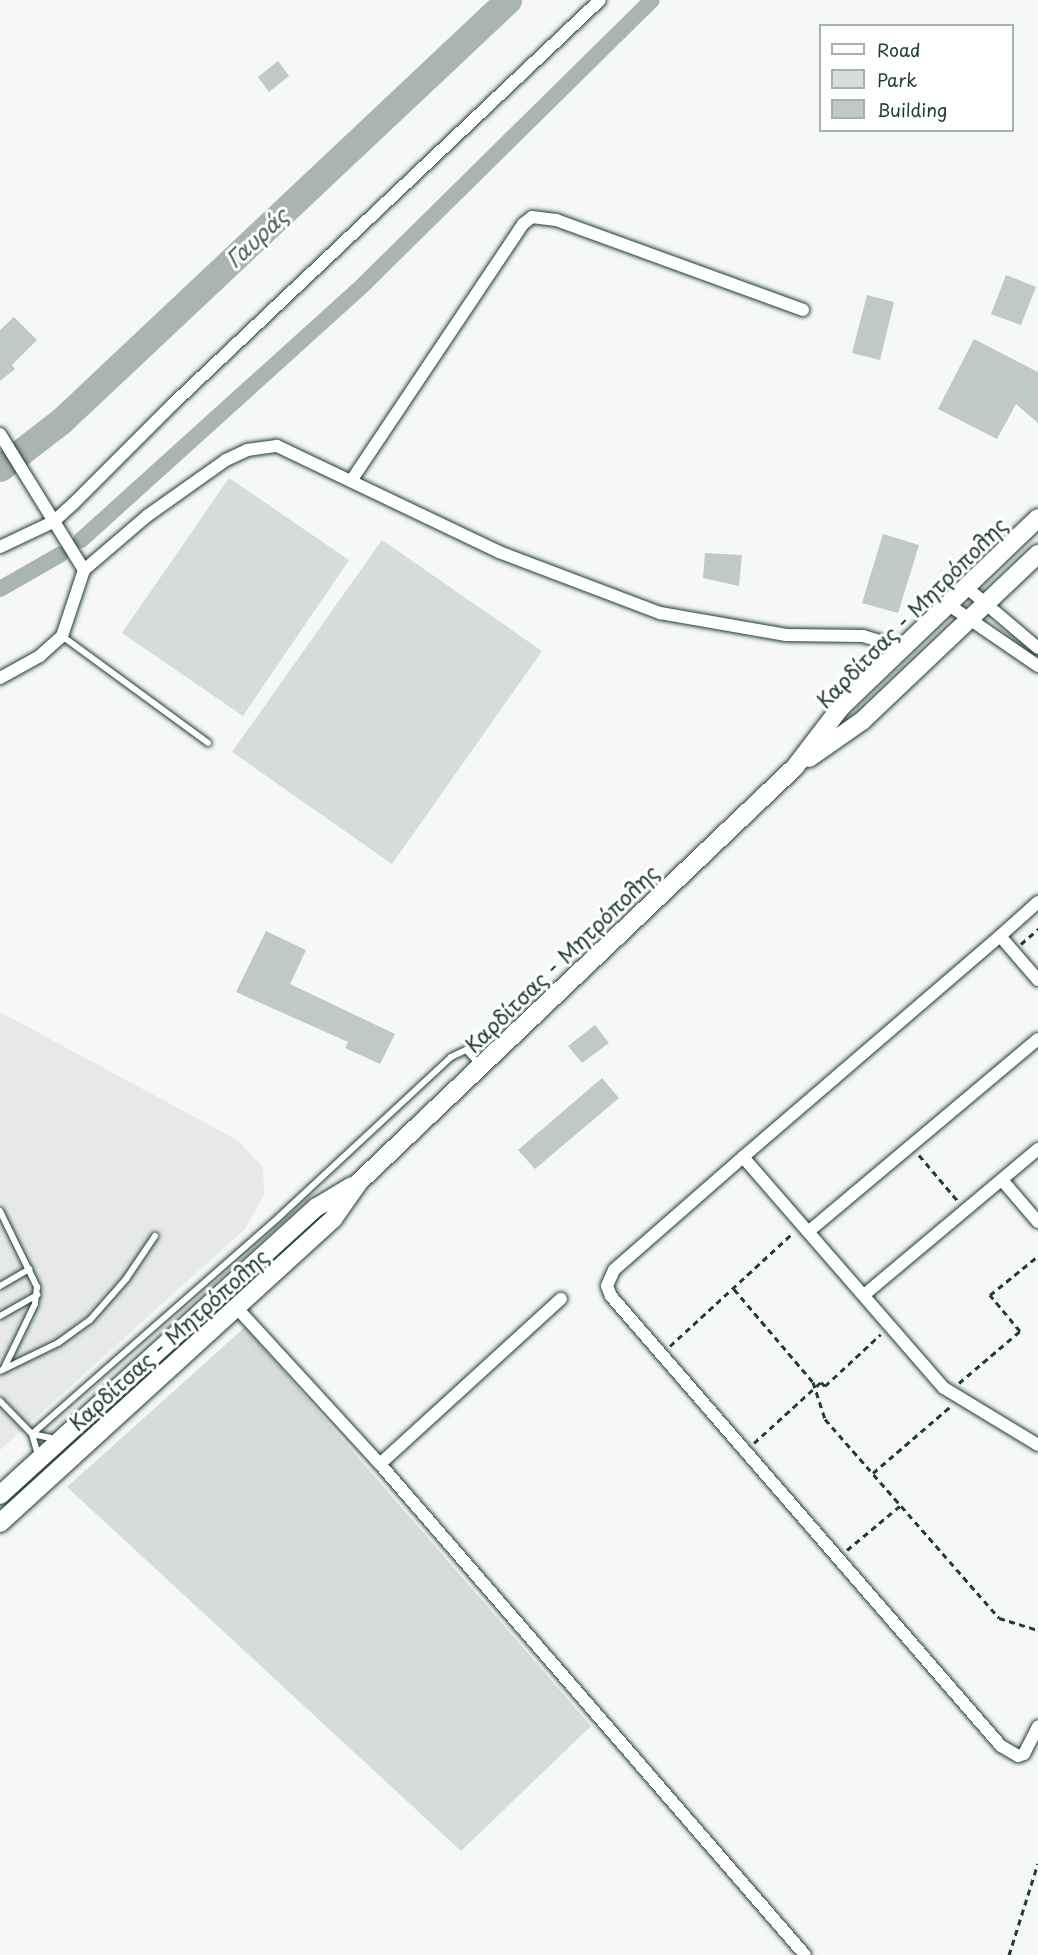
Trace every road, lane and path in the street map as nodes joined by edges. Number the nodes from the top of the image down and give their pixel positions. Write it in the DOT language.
graph roads {
  1 [pos="600,0"];
  2 [pos="803,310"];
  3 [pos="1,436"];
  4 [pos="351,481"];
  5 [pos="1038,518"];
  6 [pos="53,522"];
  7 [pos="0,547"];
  8 [pos="1038,554"];
  9 [pos="84,570"];
  10 [pos="966,587"];
  11 [pos="986,603"];
  12 [pos="949,605"];
  13 [pos="966,620"];
  14 [pos="62,636"];
  15 [pos="903,648"];
  16 [pos="1038,648"];
  17 [pos="1038,666"];
  18 [pos="0,678"];
  19 [pos="207,743"];
  20 [pos="795,767"];
  21 [pos="1038,902"];
  22 [pos="1038,929"];
  23 [pos="1000,936"];
  24 [pos="1013,951"];
  25 [pos="1038,980"];
  26 [pos="1038,1039"];
  27 [pos="481,1065"];
  28 [pos="911,1146"];
  29 [pos="1038,1149"];
  30 [pos="743,1157"];
  31 [pos="1002,1180"];
  32 [pos="359,1182"];
  33 [pos="0,1211"];
  34 [pos="966,1211"];
  35 [pos="1038,1222"];
  36 [pos="804,1229"];
  37 [pos="155,1236"];
  38 [pos="1038,1256"];
  39 [pos="29,1269"];
  40 [pos="0,1286"];
  41 [pos="734,1289"];
  42 [pos="37,1295"];
  43 [pos="864,1295"];
  44 [pos="561,1299"];
  45 [pos="237,1307"];
  46 [pos="0,1316"];
  47 [pos="891,1326"];
  48 [pos="154,1329"];
  49 [pos="169,1342"];
  50 [pos="137,1345"];
  51 [pos="662,1354"];
  52 [pos="183,1356"];
  53 [pos="150,1360"];
  54 [pos="2,1370"];
  55 [pos="162,1375"];
  56 [pos="816,1387"];
  57 [pos="949,1392"];
  58 [pos="960,1399"];
  59 [pos="0,1401"];
  60 [pos="33,1434"];
  61 [pos="63,1438"];
  62 [pos="1038,1445"];
  63 [pos="746,1451"];
  64 [pos="37,1462"];
  65 [pos="380,1464"];
  66 [pos="873,1473"];
  67 [pos="0,1495"];
  68 [pos="901,1505"];
  69 [pos="0,1523"];
  70 [pos="838,1557"];
  71 [pos="1038,1629"];
  72 [pos="1038,1726"];
  73 [pos="1038,1863"];
  74 [pos="805,1955"];
  75 [pos="1009,1955"];
  1 -- 6 [label="street"];
  2 -- 4 [label="street"];
  3 -- 6 [label="street"];
  4 -- 9 [label="street"];
  4 -- 15 [label="street"];
  5 -- 10 [label="main road, Καρδίτσας - Μητρόπολης"];
  6 -- 7 [label="street"];
  6 -- 9 [label="street"];
  8 -- 11 [label="main road, Καρδίτσας - Μητρόπολης"];
  9 -- 14 [label="street"];
  10 -- 11 [label="street"];
  10 -- 12 [label="main road, Καρδίτσας - Μητρόπολης"];
  11 -- 13 [label="main road, Καρδίτσας - Μητρόπολης"];
  11 -- 16 [label="street"];
  12 -- 13 [label="street"];
  12 -- 15 [label="main road, Καρδίτσας - Μητρόπολης"];
  13 -- 17 [label="street"];
  13 -- 20 [label="main road, Καρδίτσας - Μητρόπολης"];
  14 -- 18 [label="street"];
  14 -- 19 [label="lane"];
  15 -- 20 [label="main road, Καρδίτσας - Μητρόπολης"];
  20 -- 27 [label="main road, Καρδίτσας - Μητρόπολης"];
  21 -- 23 [label="street"];
  22 -- 24 [label="path"];
  23 -- 24 [label="street"];
  23 -- 30 [label="street"];
  24 -- 25 [label="street"];
  26 -- 28 [label="street"];
  27 -- 32 [label="main road, Καρδίτσας - Μητρόπολης"];
  27 -- 48 [label="lane"];
  28 -- 34 [label="path"];
  28 -- 36 [label="street"];
  29 -- 31 [label="street"];
  30 -- 36 [label="street"];
  30 -- 51 [label="street"];
  31 -- 34 [label="street"];
  31 -- 35 [label="street"];
  32 -- 45 [label="main road, Καρδίτσας - Μητρόπολης"];
  32 -- 49 [label="main road, Καρδίτσας - Μητρόπολης"];
  33 -- 39 [label="lane"];
  34 -- 43 [label="street"];
  36 -- 41 [label="path"];
  36 -- 43 [label="street"];
  37 -- 54 [label="lane"];
  38 -- 57 [label="path"];
  39 -- 40 [label="lane"];
  39 -- 42 [label="lane"];
  41 -- 51 [label="path"];
  41 -- 56 [label="path"];
  42 -- 46 [label="lane"];
  42 -- 54 [label="lane"];
  43 -- 47 [label="street"];
  44 -- 65 [label="street"];
  45 -- 52 [label="main road, Καρδίτσας - Μητρόπολης"];
  45 -- 65 [label="street"];
  47 -- 56 [label="path"];
  47 -- 57 [label="street"];
  48 -- 49 [label="lane"];
  48 -- 50 [label="lane"];
  49 -- 52 [label="lane"];
  49 -- 53 [label="main road, Καρδίτσας - Μητρόπολης"];
  50 -- 53 [label="lane"];
  50 -- 60 [label="lane"];
  51 -- 63 [label="street"];
  52 -- 55 [label="main road, Καρδίτσας - Μητρόπολης"];
  53 -- 55 [label="lane"];
  53 -- 61 [label="main road, Καρδίτσας - Μητρόπολης"];
  55 -- 69 [label="main road, Καρδίτσας - Μητρόπολης"];
  56 -- 63 [label="path"];
  56 -- 66 [label="path"];
  57 -- 58 [label="street"];
  58 -- 62 [label="street"];
  58 -- 66 [label="path"];
  59 -- 60 [label="lane"];
  60 -- 61 [label="lane"];
  60 -- 64 [label="lane"];
  61 -- 64 [label="main road, Καρδίτσας - Μητρόπολης"];
  63 -- 70 [label="street"];
  64 -- 67 [label="main road, Καρδίτσας - Μητρόπολης"];
  65 -- 74 [label="street"];
  66 -- 68 [label="path"];
  68 -- 70 [label="path"];
  68 -- 71 [label="path"];
  70 -- 72 [label="street"];
  73 -- 75 [label="path"];
}
